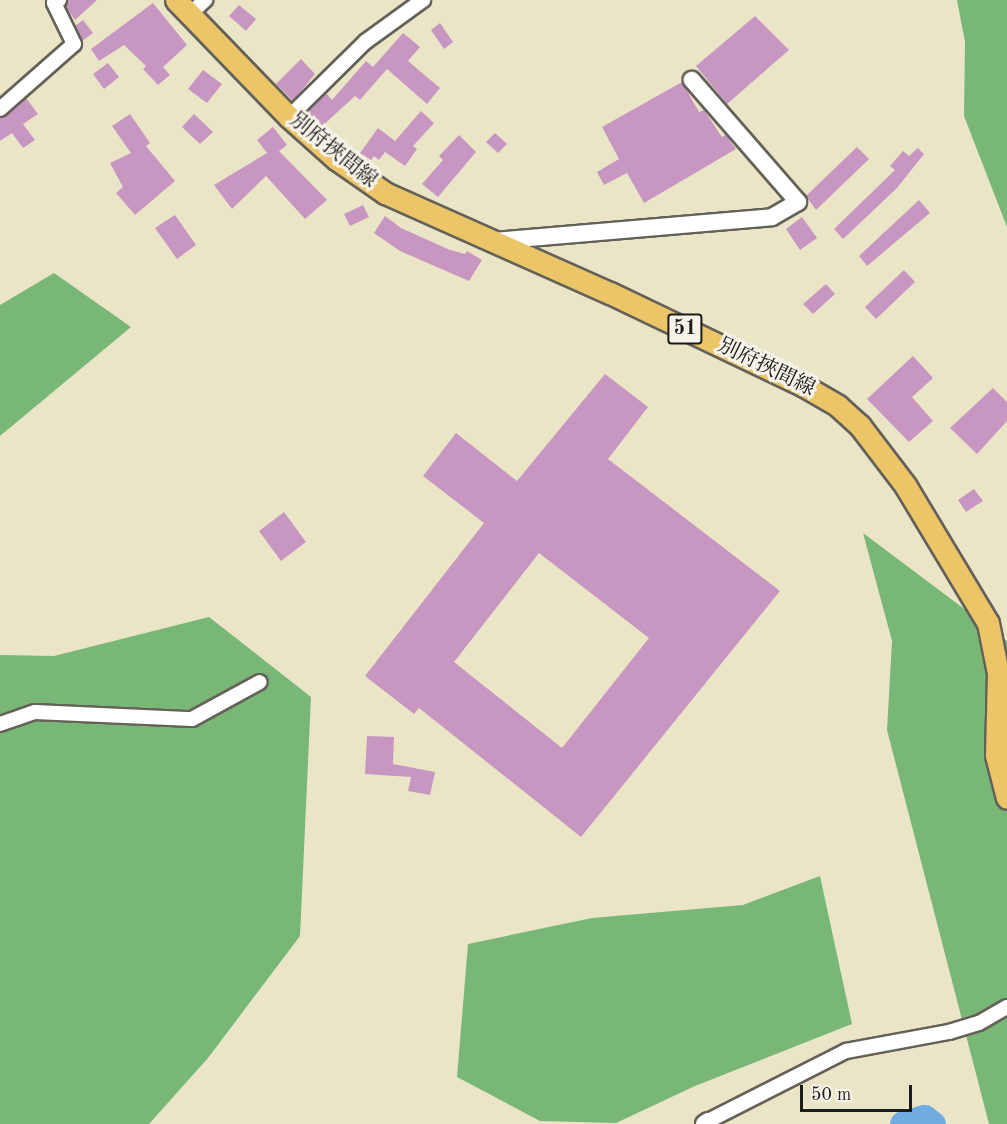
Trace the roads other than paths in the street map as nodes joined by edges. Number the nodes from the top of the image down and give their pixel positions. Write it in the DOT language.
graph roads {
  1 [pos="59,0"];
  2 [pos="423,0"];
  3 [pos="190,5"];
  4 [pos="692,80"];
  5 [pos="0,109"];
  6 [pos="289,117"];
  7 [pos="489,241"];
  8 [pos="260,682"];
  9 [pos="0,724"];
  10 [pos="1007,798"];
  11 [pos="1007,1006"];
  12 [pos="706,1122"];
  1 -- 5 [label="street"];
  2 -- 6 [label="street"];
  3 -- 6 [label="main road, 別府挾間線 / 51"];
  4 -- 7 [label="street"];
  6 -- 7 [label="main road, 別府挾間線 / 51"];
  7 -- 10 [label="main road, 別府挾間線 / 51"];
  8 -- 9 [label="street"];
  11 -- 12 [label="street"];
}
